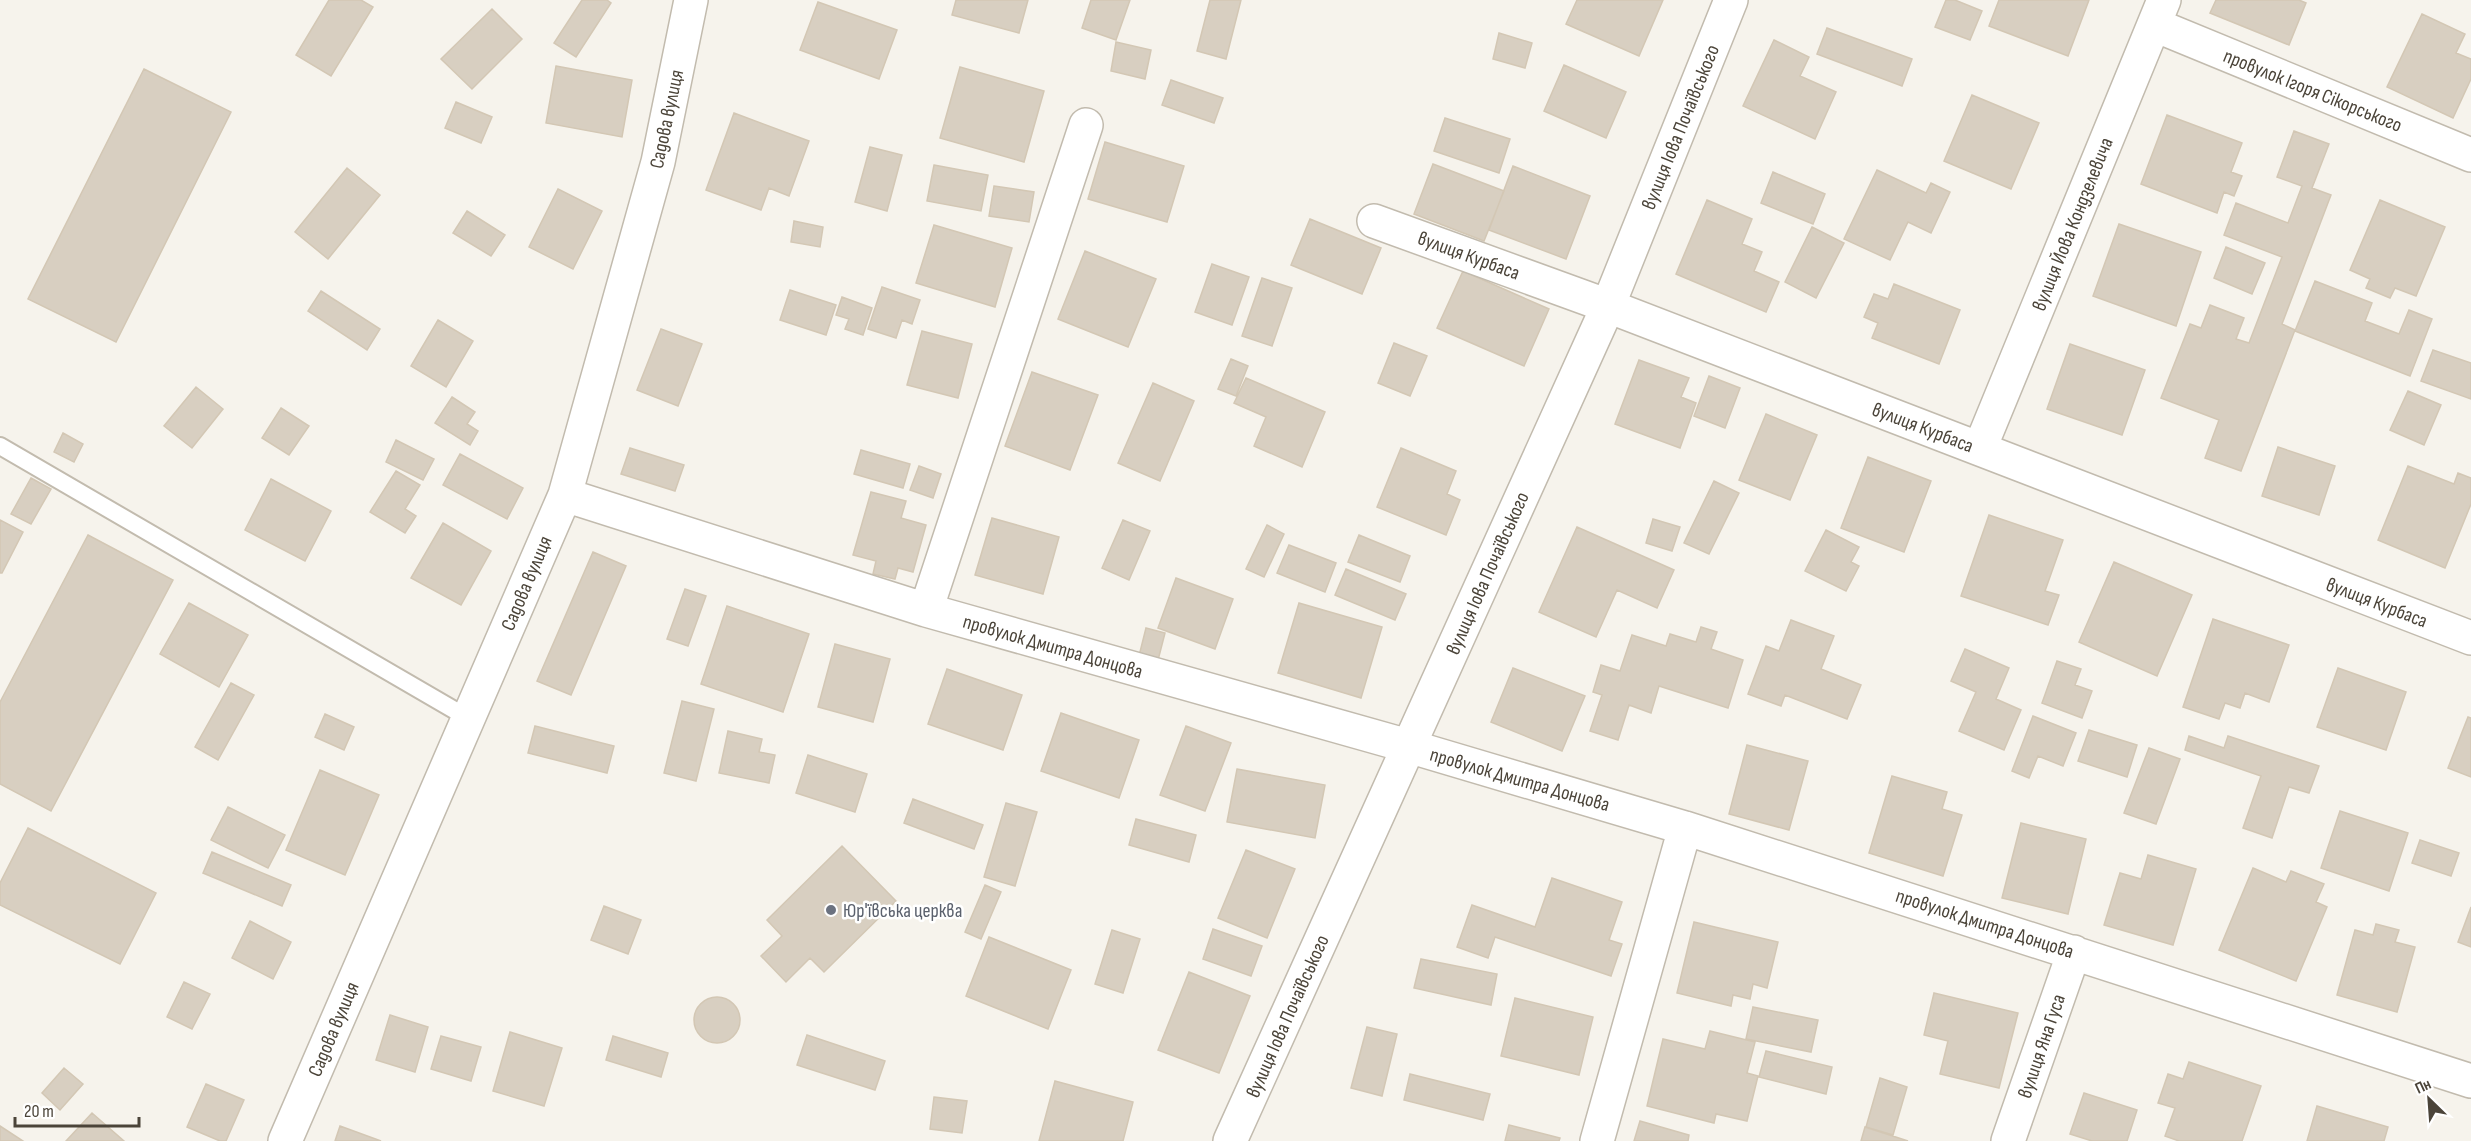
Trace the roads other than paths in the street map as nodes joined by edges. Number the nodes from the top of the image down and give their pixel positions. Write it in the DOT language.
graph roads {
  1 [pos="691,0"];
  2 [pos="1731,0"];
  3 [pos="2159,12"];
  4 [pos="1086,125"];
  5 [pos="2471,155"];
  6 [pos="1374,220"];
  7 [pos="1608,306"];
  8 [pos="0,446"];
  9 [pos="1980,448"];
  10 [pos="564,495"];
  11 [pos="926,610"];
  12 [pos="2471,638"];
  13 [pos="468,718"];
  14 [pos="1408,746"];
  15 [pos="1684,828"];
  16 [pos="2074,952"];
  17 [pos="2471,1081"];
  18 [pos="285,1141"];
  19 [pos="1230,1141"];
  20 [pos="1597,1141"];
  21 [pos="2008,1141"];
  1 -- 10 [label="street, Садова вулиця"];
  2 -- 7 [label="street, вулиця Іова Почаївського"];
  3 -- 5 [label="street, провулок Ігоря Сікорського"];
  3 -- 9 [label="street, вулиця Йова Кондзелевича"];
  4 -- 11 [label="street"];
  6 -- 7 [label="street, вулиця Курбаса"];
  7 -- 9 [label="street, вулиця Курбаса"];
  7 -- 14 [label="street, вулиця Іова Почаївського"];
  8 -- 13 [label="lane"];
  9 -- 12 [label="street, вулиця Курбаса"];
  10 -- 11 [label="street, провулок Дмитра Донцова"];
  10 -- 13 [label="street, Садова вулиця"];
  11 -- 14 [label="street, провулок Дмитра Донцова"];
  13 -- 18 [label="street, Садова вулиця"];
  14 -- 15 [label="street, провулок Дмитра Донцова"];
  14 -- 19 [label="street, вулиця Іова Почаївського"];
  15 -- 16 [label="street, провулок Дмитра Донцова"];
  15 -- 20 [label="street"];
  16 -- 17 [label="street, провулок Дмитра Донцова"];
  16 -- 21 [label="street, вулиця Яна Гуса"];
}
